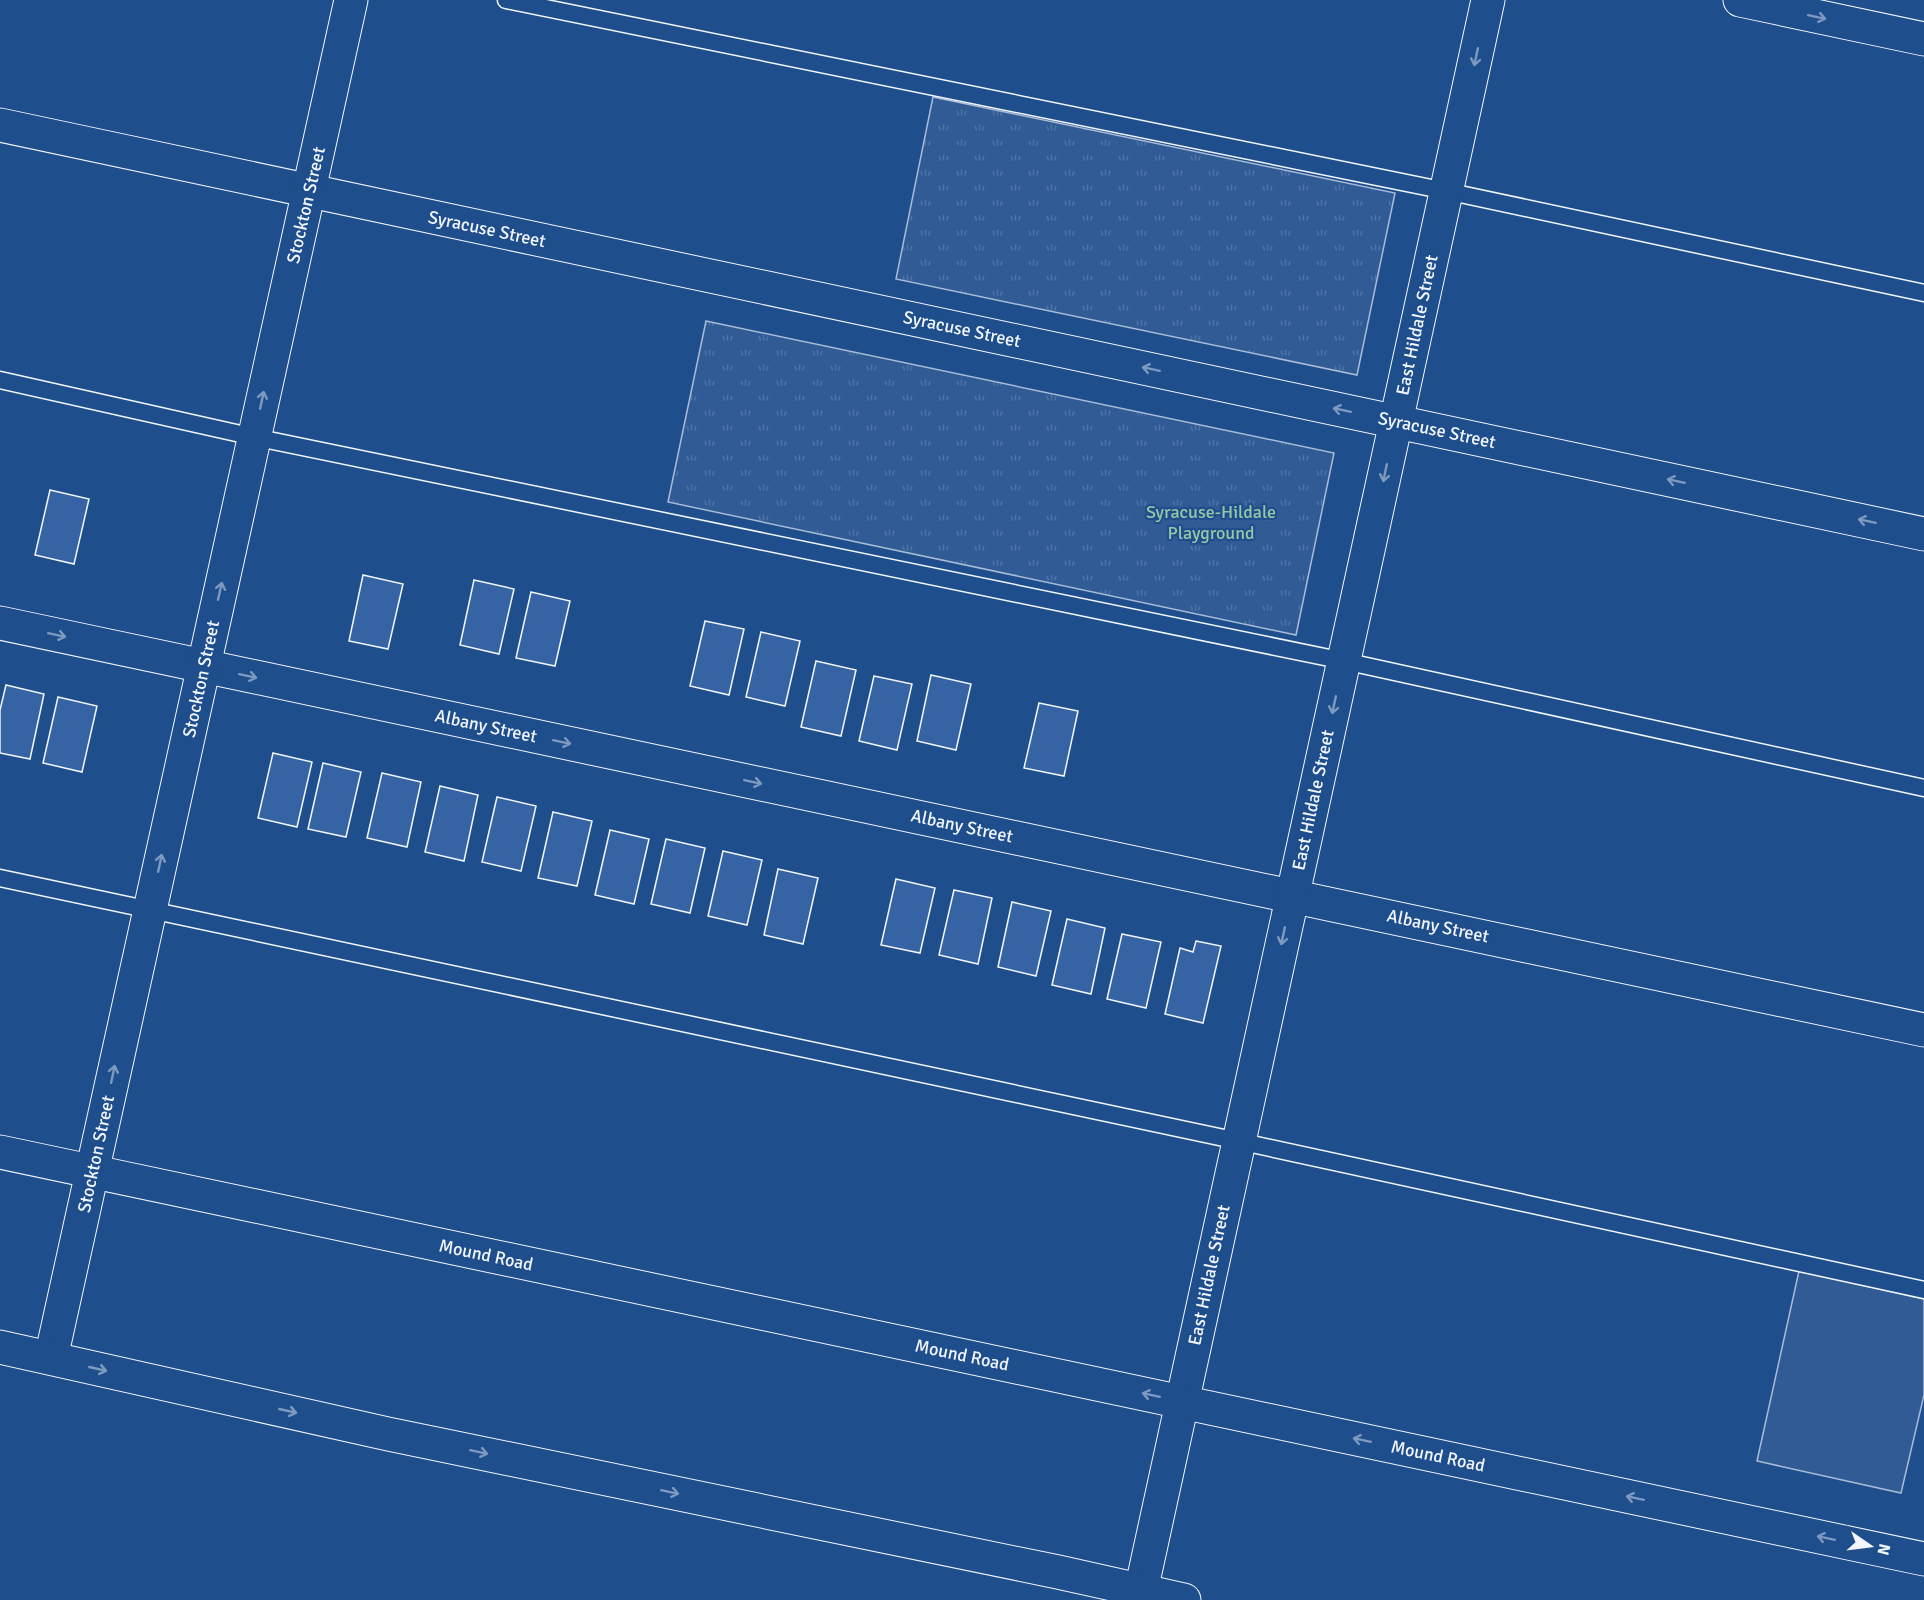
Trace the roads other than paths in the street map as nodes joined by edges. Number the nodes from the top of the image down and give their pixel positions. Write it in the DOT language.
graph roads {
  1 [pos="351,0"];
  2 [pos="506,0"];
  3 [pos="1488,0"];
  4 [pos="1740,0"];
  5 [pos="1924,39"];
  6 [pos="0,125"];
  7 [pos="309,191"];
  8 [pos="1446,191"];
  9 [pos="1924,292"];
  10 [pos="0,380"];
  11 [pos="1396,422"];
  12 [pos="254,437"];
  13 [pos="1924,534"];
  14 [pos="0,623"];
  15 [pos="1344,661"];
  16 [pos="203,667"];
  17 [pos="1924,788"];
  18 [pos="0,878"];
  19 [pos="1292,896"];
  20 [pos="150,910"];
  21 [pos="1924,1030"];
  22 [pos="1238,1141"];
  23 [pos="0,1152"];
  24 [pos="92,1172"];
  25 [pos="1924,1290"];
  26 [pos="0,1347"];
  27 [pos="51,1358"];
  28 [pos="1182,1402"];
  29 [pos="1924,1559"];
  30 [pos="1140,1595"];
  31 [pos="1184,1600"];
  1 -- 7 [label="street, Stockton Street"];
  2 -- 8 [label="lane"];
  3 -- 8 [label="street, East Hildale Street, one-way"];
  4 -- 5 [label="street, one-way"];
  6 -- 7 [label="street, Syracuse Street"];
  11 -- 7 [label="street, Syracuse Street, one-way"];
  12 -- 7 [label="street, Stockton Street, one-way"];
  8 -- 9 [label="lane"];
  8 -- 11 [label="street, East Hildale Street"];
  10 -- 12 [label="lane"];
  13 -- 11 [label="street, Syracuse Street, one-way"];
  11 -- 15 [label="street, East Hildale Street, one-way"];
  12 -- 15 [label="lane"];
  16 -- 12 [label="street, Stockton Street, one-way"];
  14 -- 16 [label="street, Albany Street, one-way"];
  15 -- 17 [label="lane"];
  15 -- 19 [label="street, East Hildale Street, one-way"];
  16 -- 19 [label="street, Albany Street, one-way"];
  20 -- 16 [label="street, Stockton Street, one-way"];
  18 -- 20 [label="lane"];
  19 -- 21 [label="street, Albany Street"];
  19 -- 22 [label="street, East Hildale Street, one-way"];
  20 -- 22 [label="lane"];
  24 -- 20 [label="street, Stockton Street, one-way"];
  22 -- 25 [label="lane"];
  22 -- 28 [label="street, East Hildale Street"];
  23 -- 24 [label="street, Mound Road"];
  24 -- 27 [label="street, Stockton Street"];
  28 -- 24 [label="street, Mound Road, one-way"];
  26 -- 27 [label="street"];
  27 -- 30 [label="street, one-way"];
  29 -- 28 [label="street, Mound Road, one-way"];
  28 -- 30 [label="street, East Hildale Street"];
  30 -- 31 [label="street"];
}
